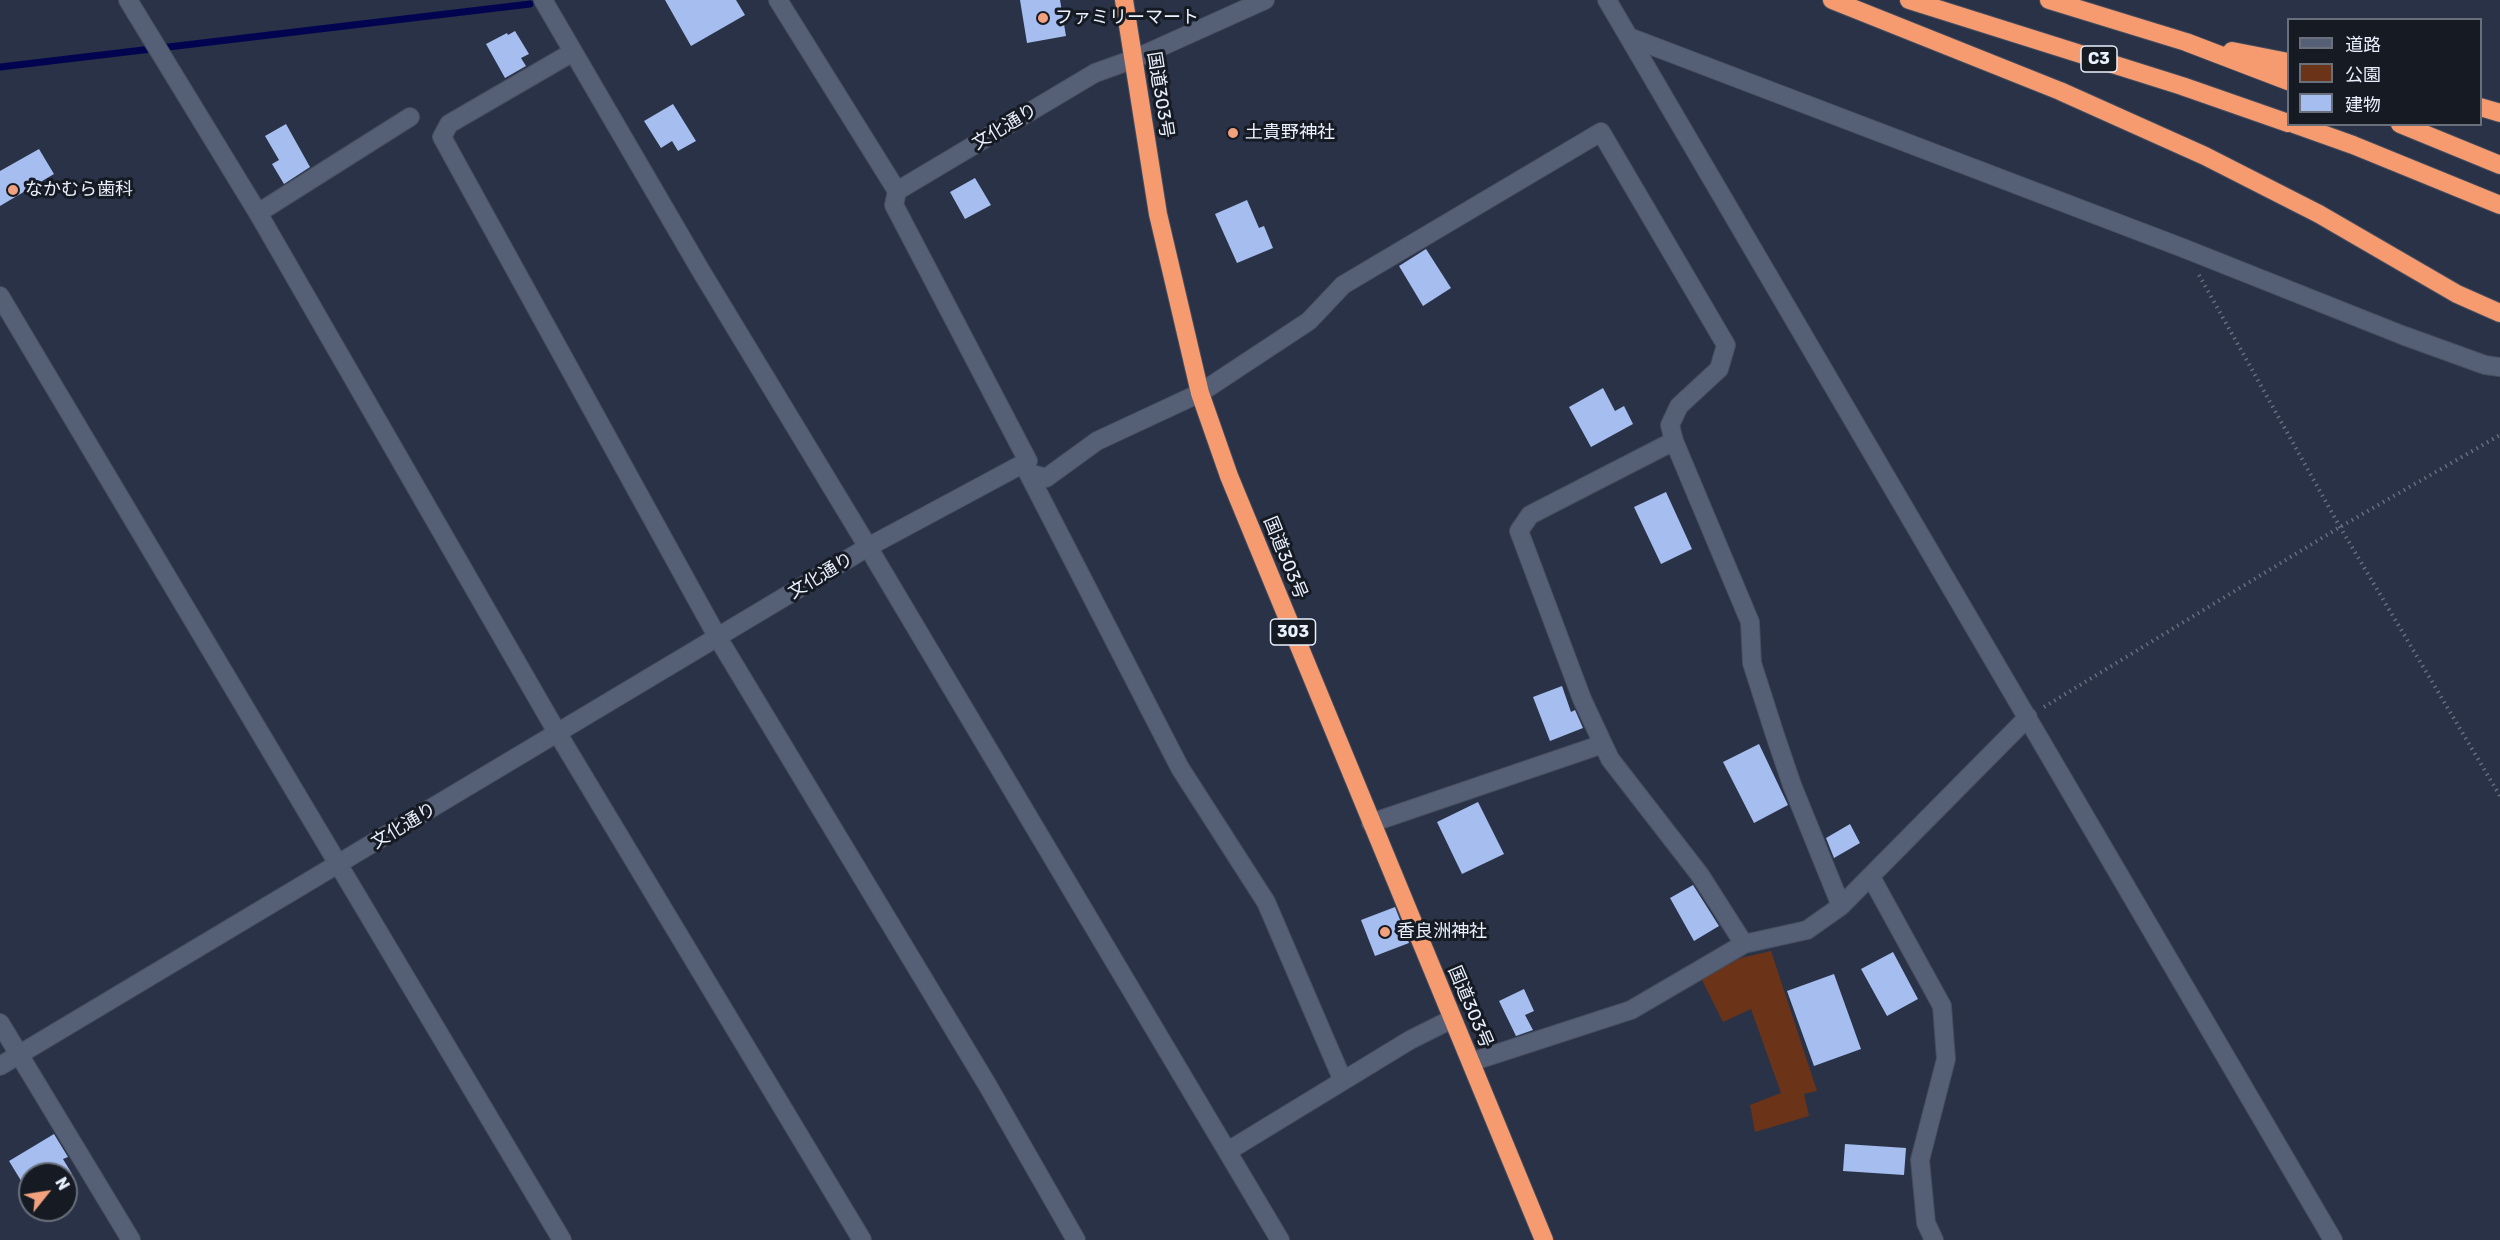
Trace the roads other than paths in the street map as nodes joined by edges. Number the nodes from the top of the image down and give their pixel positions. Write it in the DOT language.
graph roads {
  1 [pos="128,0"];
  2 [pos="543,0"];
  3 [pos="778,0"];
  4 [pos="1124,0"];
  5 [pos="1265,0"];
  6 [pos="1607,0"];
  7 [pos="1832,0"];
  8 [pos="1909,0"];
  9 [pos="2049,0"];
  10 [pos="1629,38"];
  11 [pos="2186,42"];
  12 [pos="573,52"];
  13 [pos="1134,60"];
  14 [pos="2287,62"];
  15 [pos="2287,80"];
  16 [pos="2482,107"];
  17 [pos="2500,113"];
  18 [pos="410,117"];
  19 [pos="2287,122"];
  20 [pos="2300,126"];
  21 [pos="2405,126"];
  22 [pos="2500,165"];
  23 [pos="897,191"];
  24 [pos="2500,205"];
  25 [pos="258,213"];
  26 [pos="0,296"];
  27 [pos="2500,313"];
  28 [pos="2500,367"];
  29 [pos="1200,393"];
  30 [pos="1674,441"];
  31 [pos="868,547"];
  32 [pos="718,638"];
  33 [pos="2028,717"];
  34 [pos="558,734"];
  35 [pos="1603,744"];
  36 [pos="1371,823"];
  37 [pos="339,864"];
  38 [pos="1871,877"];
  39 [pos="1841,906"];
  40 [pos="1744,944"];
  41 [pos="1452,1019"];
  42 [pos="0,1023"];
  43 [pos="19,1055"];
  44 [pos="1471,1062"];
  45 [pos="0,1066"];
  46 [pos="1343,1081"];
  47 [pos="1228,1151"];
  48 [pos="131,1240"];
  49 [pos="562,1240"];
  50 [pos="862,1240"];
  51 [pos="1076,1240"];
  52 [pos="1280,1240"];
  53 [pos="1544,1240"];
  54 [pos="1935,1240"];
  55 [pos="2333,1240"];
  1 -- 25 [label="street"];
  2 -- 12 [label="street"];
  3 -- 23 [label="street"];
  4 -- 13 [label="highway, 国道303号 / 303"];
  5 -- 13 [label="street, 文化通り"];
  6 -- 10 [label="street"];
  7 -- 27 [label="highway"];
  8 -- 19 [label="highway, C3"];
  9 -- 11 [label="highway, C3"];
  10 -- 28 [label="street"];
  10 -- 33 [label="street"];
  11 -- 14 [label="highway"];
  11 -- 15 [label="highway, C3"];
  12 -- 31 [label="street"];
  12 -- 32 [label="street"];
  13 -- 23 [label="street, 文化通り"];
  13 -- 29 [label="highway, 国道303号 / 303"];
  16 -- 17 [label="highway"];
  18 -- 25 [label="street"];
  20 -- 24 [label="highway"];
  21 -- 22 [label="highway"];
  23 -- 31 [label="street, 文化通り"];
  25 -- 34 [label="street"];
  26 -- 37 [label="street"];
  29 -- 30 [label="street"];
  29 -- 36 [label="highway, 国道303号 / 303"];
  29 -- 46 [label="street"];
  30 -- 35 [label="street"];
  30 -- 39 [label="street"];
  31 -- 32 [label="street, 文化通り"];
  31 -- 47 [label="street"];
  32 -- 34 [label="street, 文化通り"];
  32 -- 51 [label="street"];
  33 -- 38 [label="street"];
  33 -- 55 [label="street"];
  34 -- 37 [label="street, 文化通り"];
  34 -- 50 [label="street"];
  35 -- 36 [label="street"];
  35 -- 40 [label="street"];
  36 -- 41 [label="highway, 国道303号 / 303"];
  37 -- 43 [label="street, 文化通り"];
  37 -- 49 [label="street"];
  38 -- 39 [label="street"];
  38 -- 54 [label="street"];
  39 -- 40 [label="street"];
  40 -- 44 [label="street"];
  41 -- 44 [label="highway, 国道303号 / 303"];
  41 -- 46 [label="street"];
  42 -- 43 [label="street"];
  43 -- 45 [label="street, 文化通り"];
  43 -- 48 [label="street"];
  44 -- 53 [label="highway, 国道303号 / 303"];
  46 -- 47 [label="street"];
  47 -- 52 [label="street"];
}
